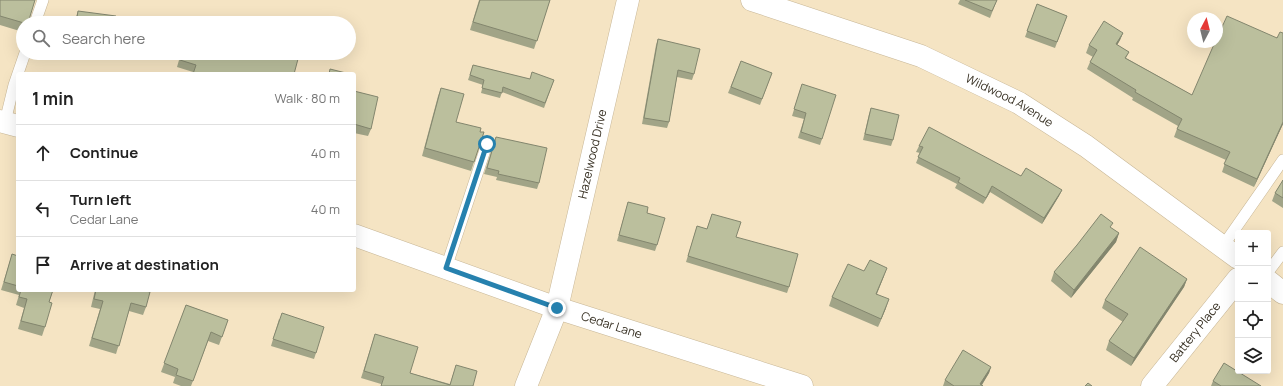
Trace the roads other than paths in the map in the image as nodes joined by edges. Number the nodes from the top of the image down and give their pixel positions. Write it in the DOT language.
graph roads {
  1 [pos="43,0"];
  2 [pos="628,0"];
  3 [pos="752,0"];
  4 [pos="37,16"];
  5 [pos="23,60"];
  6 [pos="18,72"];
  7 [pos="16,79"];
  8 [pos="8,123"];
  9 [pos="487,144"];
  10 [pos="1283,160"];
  11 [pos="356,237"];
  12 [pos="1231,252"];
  13 [pos="1283,252"];
  14 [pos="446,268"];
  15 [pos="1271,268"];
  16 [pos="1235,283"];
  17 [pos="1271,283"];
  18 [pos="1283,293"];
  19 [pos="557,308"];
  20 [pos="526,386"];
  21 [pos="802,386"];
  22 [pos="1152,386"];
  1 -- 4 [label="lane"];
  2 -- 19 [label="street, Hazelwood Drive"];
  3 -- 12 [label="street, Wildwood Avenue"];
  5 -- 6 [label="lane"];
  7 -- 8 [label="lane"];
  9 -- 14 [label="lane"];
  10 -- 12 [label="lane"];
  11 -- 14 [label="street, Cedar Lane"];
  13 -- 15 [label="lane"];
  14 -- 19 [label="street, Cedar Lane"];
  16 -- 22 [label="street, Battery Place"];
  17 -- 18 [label="street"];
  19 -- 20 [label="street, Hazelwood Drive"];
  19 -- 21 [label="street, Cedar Lane"];
}
